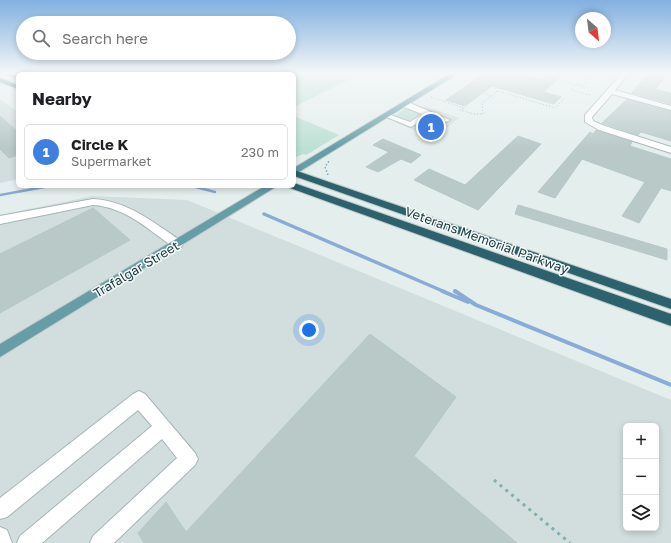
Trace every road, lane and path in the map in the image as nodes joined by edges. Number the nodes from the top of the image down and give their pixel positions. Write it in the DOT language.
graph roads {
  1 [pos="419,98"];
  2 [pos="429,98"];
  3 [pos="435,98"];
  4 [pos="489,98"];
  5 [pos="520,98"];
  6 [pos="565,98"];
  7 [pos="604,98"];
  8 [pos="636,98"];
  9 [pos="407,105"];
  10 [pos="671,108"];
  11 [pos="418,109"];
  12 [pos="428,113"];
  13 [pos="388,116"];
  14 [pos="446,120"];
  15 [pos="671,150"];
  16 [pos="333,158"];
  17 [pos="296,172"];
  18 [pos="296,174"];
  19 [pos="332,177"];
  20 [pos="296,187"];
  21 [pos="269,188"];
  22 [pos="0,220"];
  23 [pos="177,244"];
  24 [pos="671,304"];
  25 [pos="671,320"];
  26 [pos="0,352"];
  27 [pos="163,427"];
  28 [pos="494,480"];
  29 [pos="0,510"];
  30 [pos="0,537"];
  31 [pos="2,543"];
  32 [pos="27,543"];
  33 [pos="100,543"];
  34 [pos="570,543"];
  1 -- 9 [label="main road"];
  2 -- 11 [label="path"];
  3 -- 4 [label="path"];
  5 -- 6 [label="path"];
  7 -- 15 [label="street"];
  8 -- 10 [label="street"];
  9 -- 11 [label="street"];
  9 -- 13 [label="main road"];
  11 -- 12 [label="street"];
  12 -- 13 [label="street"];
  12 -- 14 [label="street"];
  13 -- 17 [label="main road"];
  16 -- 19 [label="path"];
  18 -- 24 [label="highway, Veterans Memorial Parkway"];
  20 -- 25 [label="highway, Veterans Memorial Parkway"];
  21 -- 23 [label="main road, Trafalgar Street"];
  22 -- 23 [label="street"];
  23 -- 26 [label="main road, Trafalgar Street"];
  27 -- 29 [label="street"];
  27 -- 32 [label="street"];
  27 -- 33 [label="street"];
  28 -- 34 [label="path"];
  30 -- 31 [label="street"];
}
